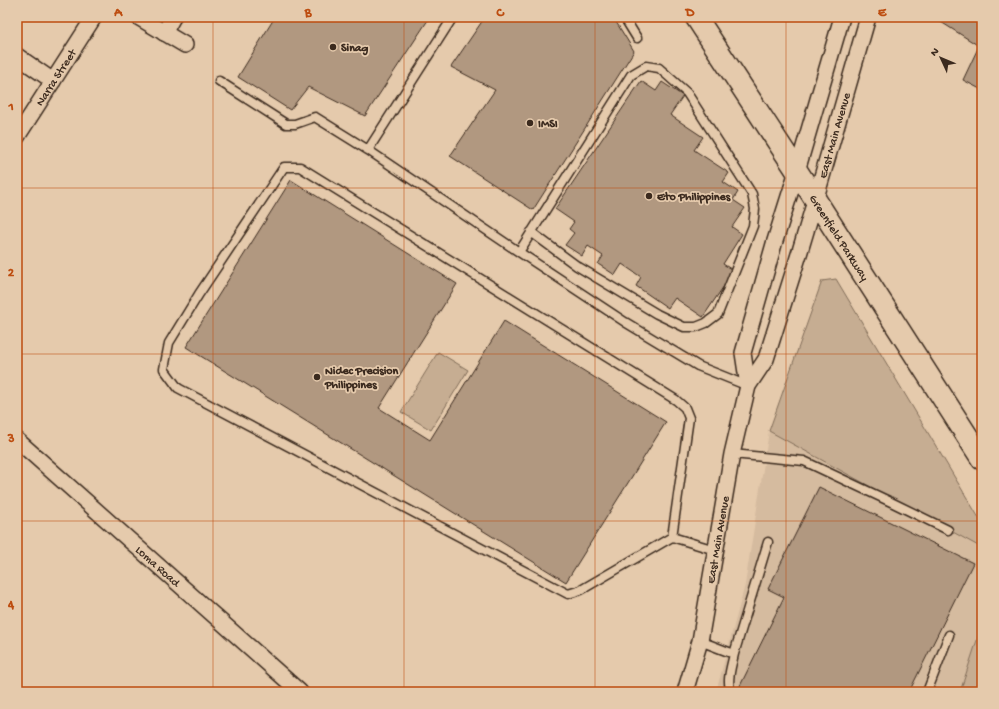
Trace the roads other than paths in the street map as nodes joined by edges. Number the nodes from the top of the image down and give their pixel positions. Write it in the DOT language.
graph roads {
  1 [pos="138,17"];
  2 [pos="173,17"];
  3 [pos="453,17"];
  4 [pos="624,17"];
  5 [pos="696,17"];
  6 [pos="842,17"];
  7 [pos="868,17"];
  8 [pos="91,18"];
  9 [pos="164,32"];
  10 [pos="637,38"];
  11 [pos="185,45"];
  12 [pos="17,56"];
  13 [pos="53,81"];
  14 [pos="219,82"];
  15 [pos="17,138"];
  16 [pos="368,150"];
  17 [pos="797,171"];
  18 [pos="815,201"];
  19 [pos="531,232"];
  20 [pos="519,252"];
  21 [pos="748,386"];
  22 [pos="17,440"];
  23 [pos="732,454"];
  24 [pos="982,459"];
  25 [pos="948,530"];
  26 [pos="672,537"];
  27 [pos="768,542"];
  28 [pos="715,550"];
  29 [pos="949,635"];
  30 [pos="700,641"];
  31 [pos="734,654"];
  32 [pos="300,692"];
  33 [pos="685,692"];
  34 [pos="732,692"];
  35 [pos="927,692"];
  1 -- 9 [label="street"];
  2 -- 9 [label="street"];
  3 -- 16 [label="lane"];
  4 -- 10 [label="lane"];
  5 -- 17 [label="main road, Greenfield Parkway"];
  6 -- 17 [label="street, East Main Avenue"];
  7 -- 18 [label="street, East Main Avenue"];
  8 -- 13 [label="street, Narra Street"];
  9 -- 11 [label="street"];
  12 -- 13 [label="street"];
  13 -- 15 [label="street, Narra Street"];
  14 -- 16 [label="lane"];
  16 -- 20 [label="lane"];
  17 -- 18 [label="main road, Greenfield Parkway"];
  17 -- 21 [label="street, East Main Avenue"];
  18 -- 21 [label="street, East Main Avenue"];
  18 -- 24 [label="main road, Greenfield Parkway"];
  19 -- 19 [label="lane"];
  19 -- 20 [label="lane"];
  20 -- 21 [label="lane"];
  21 -- 23 [label="street, East Main Avenue"];
  22 -- 32 [label="street, Loma Road"];
  23 -- 25 [label="lane"];
  23 -- 28 [label="street, East Main Avenue"];
  26 -- 26 [label="lane"];
  26 -- 28 [label="lane"];
  27 -- 31 [label="lane"];
  28 -- 30 [label="street, East Main Avenue"];
  29 -- 35 [label="lane"];
  30 -- 31 [label="lane"];
  30 -- 33 [label="street, East Main Avenue"];
  31 -- 34 [label="lane"];
}
